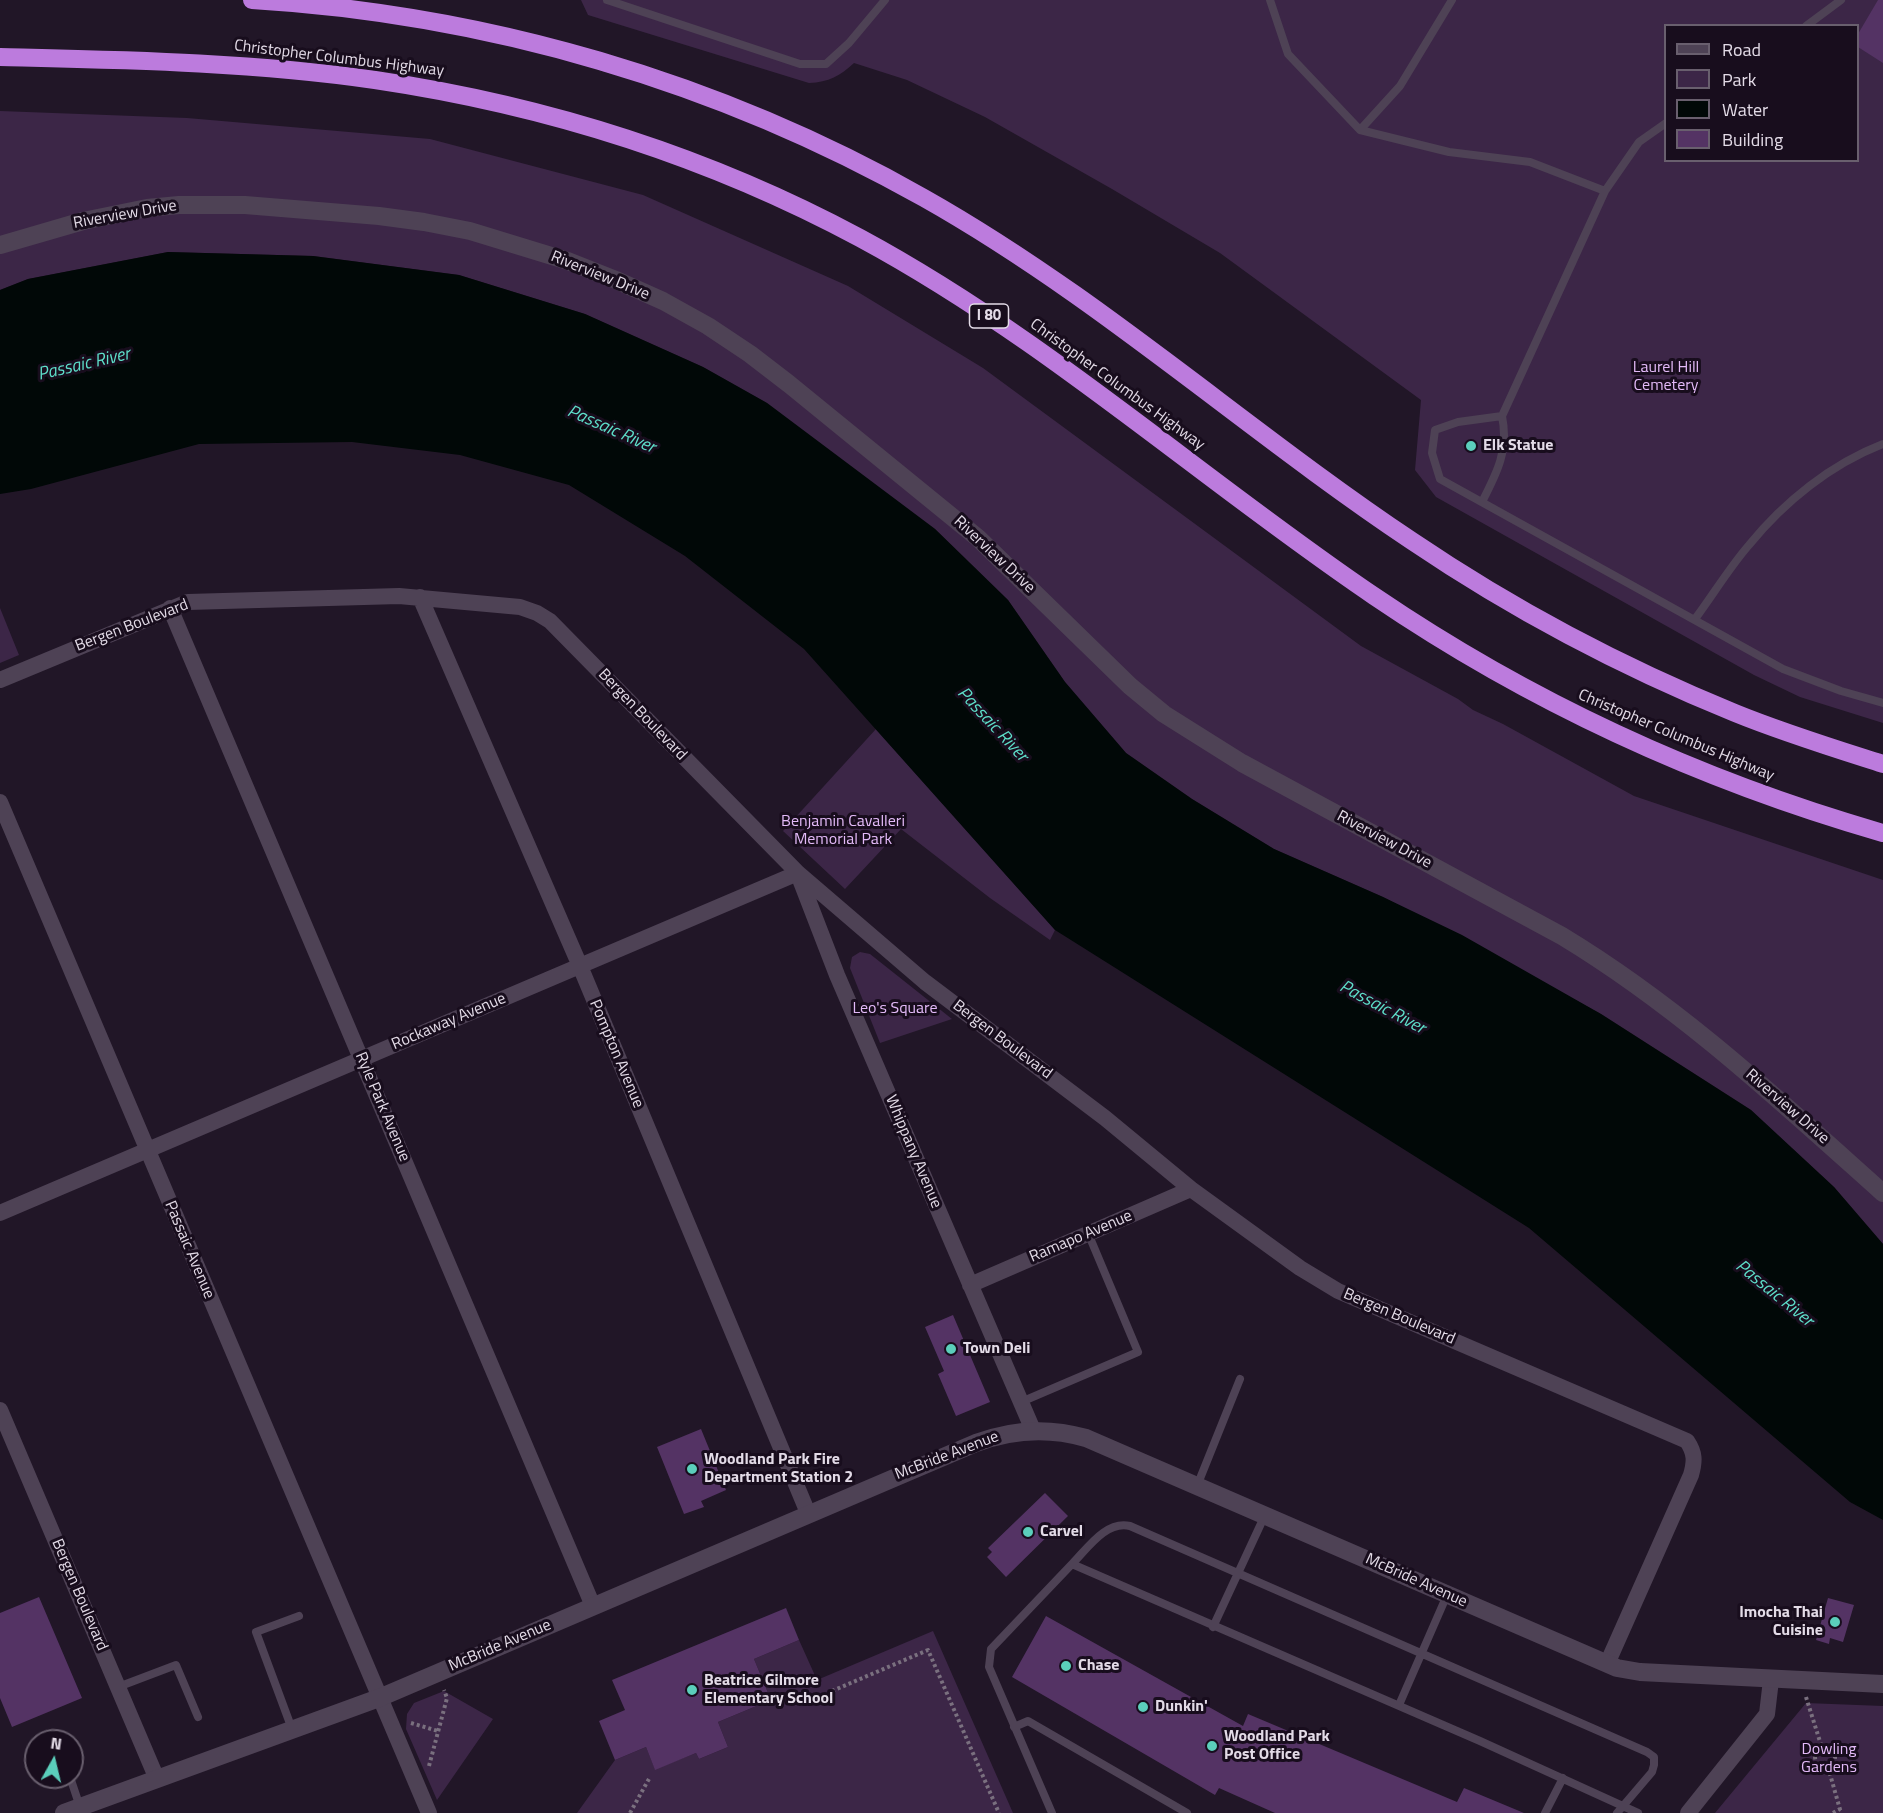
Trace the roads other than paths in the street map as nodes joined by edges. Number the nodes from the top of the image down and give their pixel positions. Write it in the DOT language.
graph roads {
  1 [pos="252,0"];
  2 [pos="607,0"];
  3 [pos="885,0"];
  4 [pos="1270,0"];
  5 [pos="1452,0"];
  6 [pos="1823,0"];
  7 [pos="1841,0"];
  8 [pos="1829,10"];
  9 [pos="1809,24"];
  10 [pos="0,57"];
  11 [pos="1664,124"];
  12 [pos="1360,130"];
  13 [pos="1605,191"];
  14 [pos="0,245"];
  15 [pos="1502,416"];
  16 [pos="1883,444"];
  17 [pos="1482,502"];
  18 [pos="420,597"];
  19 [pos="170,608"];
  20 [pos="1695,619"];
  21 [pos="0,680"];
  22 [pos="1883,703"];
  23 [pos="1883,764"];
  24 [pos="0,802"];
  25 [pos="1883,833"];
  26 [pos="798,873"];
  27 [pos="580,966"];
  28 [pos="361,1059"];
  29 [pos="147,1150"];
  30 [pos="1191,1189"];
  31 [pos="1883,1193"];
  32 [pos="0,1213"];
  33 [pos="1088,1233"];
  34 [pos="970,1285"];
  35 [pos="1240,1378"];
  36 [pos="1021,1402"];
  37 [pos="0,1410"];
  38 [pos="1033,1430"];
  39 [pos="1197,1486"];
  40 [pos="808,1513"];
  41 [pos="1265,1515"];
  42 [pos="1072,1564"];
  43 [pos="1237,1573"];
  44 [pos="1447,1594"];
  45 [pos="593,1606"];
  46 [pos="299,1616"];
  47 [pos="1213,1627"];
  48 [pos="1422,1652"];
  49 [pos="1607,1664"];
  50 [pos="1771,1680"];
  51 [pos="1883,1684"];
  52 [pos="118,1688"];
  53 [pos="379,1698"];
  54 [pos="1399,1706"];
  55 [pos="198,1717"];
  56 [pos="1014,1727"];
  57 [pos="292,1730"];
  58 [pos="1563,1778"];
  59 [pos="157,1779"];
  60 [pos="71,1789"];
  61 [pos="1620,1809"];
  62 [pos="72,1810"];
  63 [pos="1182,1812"];
  64 [pos="429,1813"];
  65 [pos="1052,1813"];
  66 [pos="1545,1813"];
  67 [pos="1638,1813"];
  68 [pos="1688,1813"];
  1 -- 23 [label="highway"];
  2 -- 3 [label="lane"];
  4 -- 12 [label="lane"];
  5 -- 12 [label="lane"];
  6 -- 8 [label="lane"];
  7 -- 8 [label="lane"];
  8 -- 9 [label="lane"];
  10 -- 25 [label="highway, Christopher Columbus Highway / I 80"];
  11 -- 13 [label="lane"];
  12 -- 13 [label="lane"];
  13 -- 15 [label="lane"];
  14 -- 31 [label="street, Riverview Drive"];
  15 -- 17 [label="lane"];
  15 -- 17 [label="lane"];
  16 -- 20 [label="lane"];
  17 -- 20 [label="lane"];
  18 -- 19 [label="street, Bergen Boulevard"];
  18 -- 26 [label="street, Bergen Boulevard"];
  18 -- 27 [label="street, Pompton Avenue"];
  19 -- 21 [label="street, Bergen Boulevard"];
  19 -- 28 [label="street, Ryle Park Avenue"];
  20 -- 22 [label="lane"];
  24 -- 29 [label="street, Passaic Avenue"];
  26 -- 27 [label="street, Rockaway Avenue"];
  26 -- 30 [label="street, Bergen Boulevard"];
  26 -- 34 [label="street, Whippany Avenue"];
  27 -- 28 [label="street, Rockaway Avenue"];
  27 -- 40 [label="street, Pompton Avenue"];
  28 -- 29 [label="street, Rockaway Avenue"];
  28 -- 45 [label="street, Ryle Park Avenue"];
  29 -- 32 [label="street, Rockaway Avenue"];
  29 -- 53 [label="street, Passaic Avenue"];
  30 -- 33 [label="street, Ramapo Avenue"];
  30 -- 49 [label="street, Bergen Boulevard"];
  33 -- 34 [label="street, Ramapo Avenue"];
  33 -- 36 [label="lane"];
  34 -- 36 [label="street, Whippany Avenue"];
  35 -- 39 [label="lane"];
  36 -- 38 [label="street, Whippany Avenue"];
  37 -- 52 [label="street, Bergen Boulevard"];
  38 -- 39 [label="street, McBride Avenue"];
  38 -- 40 [label="street, McBride Avenue"];
  39 -- 41 [label="street, McBride Avenue"];
  40 -- 45 [label="street, McBride Avenue"];
  41 -- 43 [label="lane"];
  41 -- 44 [label="street, McBride Avenue"];
  42 -- 43 [label="lane"];
  42 -- 47 [label="lane"];
  42 -- 56 [label="lane"];
  43 -- 47 [label="lane"];
  43 -- 48 [label="lane"];
  44 -- 48 [label="lane"];
  44 -- 49 [label="street, McBride Avenue"];
  45 -- 53 [label="street, McBride Avenue"];
  46 -- 57 [label="lane"];
  47 -- 54 [label="lane"];
  48 -- 54 [label="lane"];
  48 -- 61 [label="lane"];
  49 -- 50 [label="street, McBride Avenue"];
  50 -- 51 [label="street, McBride Avenue"];
  50 -- 68 [label="street"];
  52 -- 55 [label="lane"];
  52 -- 59 [label="street, Bergen Boulevard"];
  53 -- 57 [label="street, McBride Avenue"];
  53 -- 64 [label="street, Passaic Avenue"];
  54 -- 58 [label="lane"];
  56 -- 63 [label="lane"];
  56 -- 65 [label="lane"];
  57 -- 59 [label="street, McBride Avenue"];
  58 -- 61 [label="lane"];
  58 -- 66 [label="lane"];
  59 -- 62 [label="street, McBride Avenue"];
  60 -- 62 [label="lane"];
  61 -- 67 [label="lane"];
}
